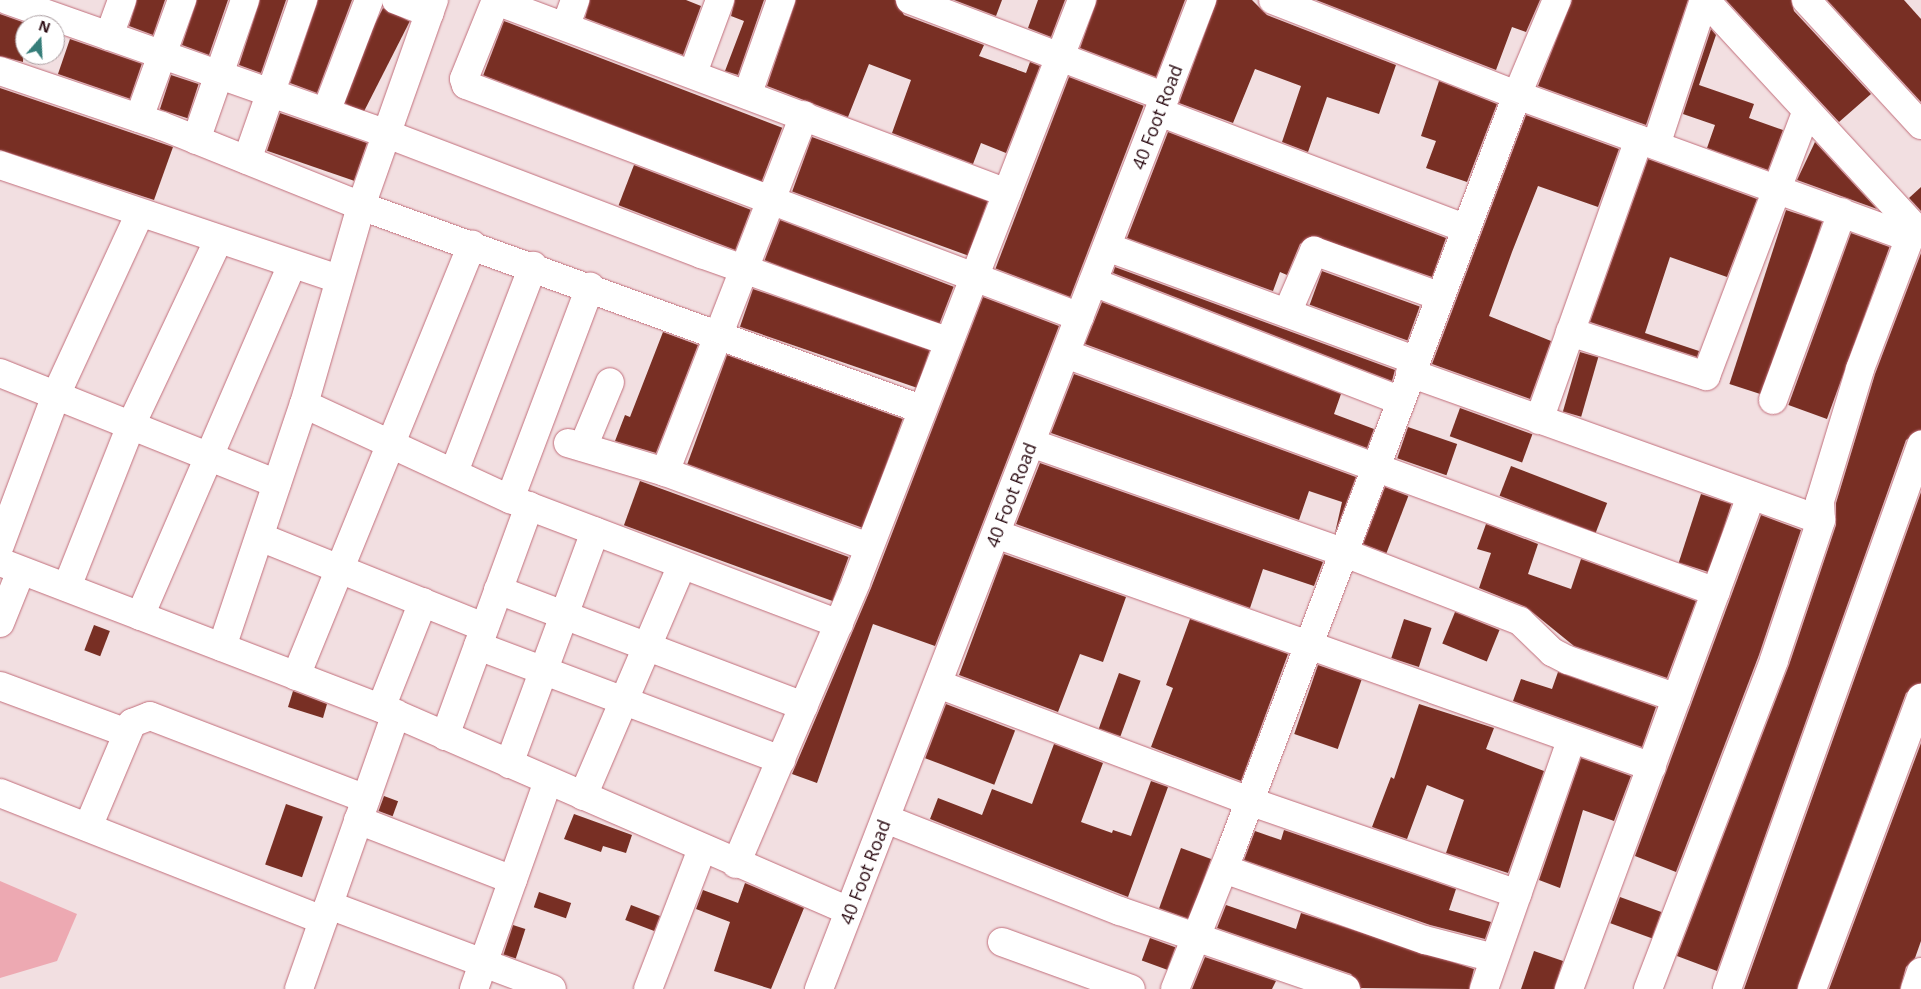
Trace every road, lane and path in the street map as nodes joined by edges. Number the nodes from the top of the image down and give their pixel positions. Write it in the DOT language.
graph roads {
  1 [pos="7,0"];
  2 [pos="122,0"];
  3 [pos="182,0"];
  4 [pos="245,0"];
  5 [pos="303,0"];
  6 [pos="369,0"];
  7 [pos="396,0"];
  8 [pos="496,0"];
  9 [pos="720,0"];
  10 [pos="780,0"];
  11 [pos="910,0"];
  12 [pos="1082,0"];
  13 [pos="1202,0"];
  14 [pos="1557,0"];
  15 [pos="1704,0"];
  16 [pos="1806,0"];
  17 [pos="1292,3"];
  18 [pos="432,7"];
  19 [pos="54,8"];
  20 [pos="571,12"];
  21 [pos="109,36"];
  22 [pos="162,55"];
  23 [pos="1062,56"];
  24 [pos="0,71"];
  25 [pos="692,73"];
  26 [pos="219,75"];
  27 [pos="748,92"];
  28 [pos="272,93"];
  29 [pos="1517,95"];
  30 [pos="1162,104"];
  31 [pos="326,112"];
  32 [pos="1806,112"];
  33 [pos="804,114"];
  34 [pos="139,118"];
  35 [pos="1921,125"];
  36 [pos="387,134"];
  37 [pos="196,140"];
  38 [pos="1648,142"];
  39 [pos="247,160"];
  40 [pos="0,165"];
  41 [pos="1776,188"];
  42 [pos="1007,193"];
  43 [pos="772,198"];
  44 [pos="361,206"];
  45 [pos="1842,212"];
  46 [pos="140,213"];
  47 [pos="1465,228"];
  48 [pos="1915,233"];
  49 [pos="218,241"];
  50 [pos="472,244"];
  51 [pos="1106,247"];
  52 [pos="292,265"];
  53 [pos="534,266"];
  54 [pos="744,268"];
  55 [pos="975,274"];
  56 [pos="339,279"];
  57 [pos="1094,282"];
  58 [pos="590,287"];
  59 [pos="1439,296"];
  60 [pos="1287,313"];
  61 [pos="1080,316"];
  62 [pos="1570,332"];
  63 [pos="718,334"];
  64 [pos="949,342"];
  65 [pos="1066,354"];
  66 [pos="1412,367"];
  67 [pos="0,373"];
  68 [pos="610,382"];
  69 [pos="56,395"];
  70 [pos="1399,400"];
  71 [pos="1773,400"];
  72 [pos="304,404"];
  73 [pos="921,409"];
  74 [pos="1539,420"];
  75 [pos="131,425"];
  76 [pos="388,441"];
  77 [pos="1031,443"];
  78 [pos="1921,446"];
  79 [pos="208,456"];
  80 [pos="1373,468"];
  81 [pos="454,472"];
  82 [pos="665,472"];
  83 [pos="278,484"];
  84 [pos="1751,496"];
  85 [pos="520,502"];
  86 [pos="1821,520"];
  87 [pos="596,531"];
  88 [pos="996,534"];
  89 [pos="260,537"];
  90 [pos="0,545"];
  91 [pos="869,547"];
  92 [pos="1342,552"];
  93 [pos="682,564"];
  94 [pos="10,566"];
  95 [pos="338,566"];
  96 [pos="66,587"];
  97 [pos="498,590"];
  98 [pos="1716,592"];
  99 [pos="423,602"];
  100 [pos="565,614"];
  101 [pos="140,616"];
  102 [pos="0,623"];
  103 [pos="839,624"];
  104 [pos="481,637"];
  105 [pos="1308,645"];
  106 [pos="647,646"];
  107 [pos="222,647"];
  108 [pos="544,671"];
  109 [pos="296,676"];
  110 [pos="938,684"];
  111 [pos="0,686"];
  112 [pos="1677,698"];
  113 [pos="1921,698"];
  114 [pos="624,700"];
  115 [pos="804,706"];
  116 [pos="388,711"];
  117 [pos="127,733"];
  118 [pos="445,736"];
  119 [pos="1571,740"];
  120 [pos="781,760"];
  121 [pos="510,764"];
  122 [pos="1652,767"];
  123 [pos="548,781"];
  124 [pos="0,793"];
  125 [pos="583,796"];
  126 [pos="1250,801"];
  127 [pos="362,810"];
  128 [pos="886,819"];
  129 [pos="88,827"];
  130 [pos="702,849"];
  131 [pos="736,864"];
  132 [pos="1224,869"];
  133 [pos="513,880"];
  134 [pos="1517,894"];
  135 [pos="849,911"];
  136 [pos="326,912"];
  137 [pos="1198,936"];
  138 [pos="1002,942"];
  139 [pos="1494,958"];
  140 [pos="484,963"];
  141 [pos="1921,972"];
  142 [pos="299,989"];
  143 [pos="474,989"];
  144 [pos="552,989"];
  145 [pos="648,989"];
  146 [pos="819,989"];
  147 [pos="1132,989"];
  148 [pos="1175,989"];
  149 [pos="1346,989"];
  150 [pos="1484,989"];
  151 [pos="1569,989"];
  152 [pos="1648,989"];
  153 [pos="1727,989"];
  154 [pos="1812,989"];
  155 [pos="1915,989"];
  1 -- 19 [label="street"];
  2 -- 21 [label="street"];
  3 -- 22 [label="street"];
  4 -- 26 [label="street"];
  5 -- 28 [label="street"];
  6 -- 31 [label="street"];
  7 -- 18 [label="street"];
  8 -- 20 [label="street"];
  8 -- 43 [label="street"];
  9 -- 25 [label="street"];
  10 -- 27 [label="street"];
  11 -- 23 [label="street"];
  12 -- 23 [label="street"];
  13 -- 30 [label="street, 40 Foot Road"];
  14 -- 29 [label="street"];
  15 -- 32 [label="street"];
  15 -- 38 [label="street"];
  16 -- 35 [label="street"];
  17 -- 29 [label="street"];
  18 -- 36 [label="street"];
  19 -- 21 [label="street"];
  20 -- 25 [label="street"];
  21 -- 22 [label="street"];
  22 -- 26 [label="street"];
  22 -- 34 [label="street"];
  23 -- 30 [label="street"];
  23 -- 42 [label="street"];
  24 -- 34 [label="street"];
  25 -- 27 [label="street"];
  26 -- 28 [label="street"];
  26 -- 37 [label="street"];
  27 -- 33 [label="street"];
  28 -- 31 [label="street"];
  28 -- 39 [label="street"];
  29 -- 38 [label="street"];
  29 -- 47 [label="street"];
  30 -- 47 [label="street"];
  30 -- 51 [label="street, 40 Foot Road"];
  31 -- 36 [label="street"];
  32 -- 41 [label="street"];
  32 -- 48 [label="street"];
  33 -- 42 [label="street"];
  33 -- 43 [label="street"];
  34 -- 37 [label="street"];
  36 -- 44 [label="street"];
  36 -- 54 [label="street"];
  37 -- 39 [label="street"];
  38 -- 41 [label="street"];
  38 -- 62 [label="street"];
  39 -- 44 [label="street"];
  40 -- 46 [label="street"];
  41 -- 45 [label="street"];
  41 -- 62 [label="street"];
  42 -- 55 [label="street"];
  43 -- 54 [label="street"];
  43 -- 55 [label="street"];
  44 -- 50 [label="street"];
  44 -- 56 [label="street"];
  45 -- 48 [label="street"];
  45 -- 71 [label="street"];
  46 -- 49 [label="street"];
  46 -- 69 [label="street"];
  47 -- 59 [label="street"];
  48 -- 86 [label="street"];
  49 -- 52 [label="street"];
  49 -- 75 [label="street"];
  50 -- 53 [label="street"];
  50 -- 76 [label="street"];
  51 -- 57 [label="street, 40 Foot Road"];
  51 -- 60 [label="street"];
  52 -- 56 [label="street"];
  52 -- 79 [label="street"];
  53 -- 58 [label="street"];
  53 -- 81 [label="street"];
  54 -- 63 [label="street"];
  54 -- 64 [label="street"];
  55 -- 61 [label="street"];
  55 -- 64 [label="street"];
  56 -- 72 [label="street"];
  57 -- 61 [label="street, 40 Foot Road"];
  57 -- 70 [label="street"];
  58 -- 63 [label="street"];
  58 -- 85 [label="street"];
  59 -- 60 [label="street"];
  59 -- 66 [label="street"];
  60 -- 66 [label="street"];
  61 -- 65 [label="street, 40 Foot Road"];
  62 -- 74 [label="street"];
  63 -- 73 [label="street"];
  63 -- 82 [label="street"];
  64 -- 73 [label="street"];
  65 -- 77 [label="street, 40 Foot Road"];
  65 -- 80 [label="street"];
  66 -- 70 [label="street"];
  66 -- 74 [label="street"];
  67 -- 69 [label="street"];
  68 -- 82 [label="street"];
  69 -- 75 [label="street"];
  69 -- 90 [label="street"];
  70 -- 80 [label="street"];
  72 -- 76 [label="street"];
  72 -- 83 [label="street"];
  73 -- 91 [label="street"];
  74 -- 84 [label="street"];
  75 -- 79 [label="street"];
  75 -- 96 [label="street"];
  76 -- 81 [label="street"];
  76 -- 95 [label="street"];
  77 -- 88 [label="street, 40 Foot Road"];
  77 -- 92 [label="street"];
  78 -- 153 [label="street"];
  79 -- 83 [label="street"];
  79 -- 101 [label="street"];
  80 -- 92 [label="street"];
  80 -- 98 [label="street"];
  81 -- 85 [label="street"];
  82 -- 91 [label="street"];
  83 -- 89 [label="street"];
  84 -- 86 [label="street"];
  84 -- 98 [label="street"];
  85 -- 87 [label="street"];
  85 -- 97 [label="street"];
  86 -- 152 [label="street"];
  87 -- 93 [label="street"];
  87 -- 100 [label="street"];
  88 -- 105 [label="street"];
  88 -- 110 [label="street, 40 Foot Road"];
  89 -- 95 [label="street"];
  89 -- 107 [label="street"];
  91 -- 103 [label="street"];
  92 -- 105 [label="street"];
  92 -- 112 [label="street"];
  93 -- 103 [label="street"];
  93 -- 106 [label="street"];
  94 -- 96 [label="street"];
  94 -- 102 [label="street"];
  95 -- 99 [label="street"];
  95 -- 109 [label="street"];
  96 -- 101 [label="street"];
  97 -- 100 [label="street"];
  97 -- 104 [label="street"];
  98 -- 112 [label="street"];
  99 -- 104 [label="street"];
  99 -- 116 [label="street"];
  100 -- 106 [label="street"];
  100 -- 108 [label="street"];
  101 -- 107 [label="street"];
  103 -- 115 [label="street"];
  104 -- 108 [label="street"];
  104 -- 118 [label="street"];
  105 -- 119 [label="street"];
  105 -- 126 [label="street"];
  106 -- 114 [label="street"];
  106 -- 115 [label="street"];
  107 -- 109 [label="street"];
  108 -- 114 [label="street"];
  108 -- 121 [label="street"];
  109 -- 116 [label="street"];
  110 -- 126 [label="street"];
  110 -- 128 [label="street, 40 Foot Road"];
  111 -- 117 [label="street"];
  112 -- 122 [label="street"];
  113 -- 154 [label="street"];
  114 -- 120 [label="street"];
  114 -- 125 [label="street"];
  115 -- 120 [label="street"];
  116 -- 118 [label="street"];
  116 -- 127 [label="street"];
  117 -- 127 [label="street"];
  117 -- 129 [label="street"];
  118 -- 121 [label="street"];
  119 -- 122 [label="street"];
  119 -- 134 [label="street"];
  120 -- 131 [label="street"];
  121 -- 123 [label="street"];
  122 -- 151 [label="street"];
  123 -- 125 [label="street"];
  123 -- 133 [label="street"];
  124 -- 129 [label="street"];
  125 -- 130 [label="street"];
  126 -- 132 [label="street"];
  126 -- 134 [label="street"];
  127 -- 133 [label="street"];
  127 -- 136 [label="street"];
  128 -- 135 [label="street, 40 Foot Road"];
  128 -- 137 [label="street"];
  129 -- 136 [label="street"];
  130 -- 131 [label="street"];
  130 -- 145 [label="street"];
  131 -- 135 [label="street"];
  132 -- 137 [label="street"];
  132 -- 139 [label="street"];
  133 -- 140 [label="street"];
  134 -- 139 [label="street"];
  135 -- 146 [label="street, 40 Foot Road"];
  136 -- 140 [label="street"];
  136 -- 142 [label="street"];
  137 -- 148 [label="street"];
  137 -- 149 [label="street"];
  138 -- 147 [label="street"];
  139 -- 150 [label="street"];
  140 -- 143 [label="street"];
  140 -- 144 [label="street"];
  141 -- 155 [label="street"];
}
